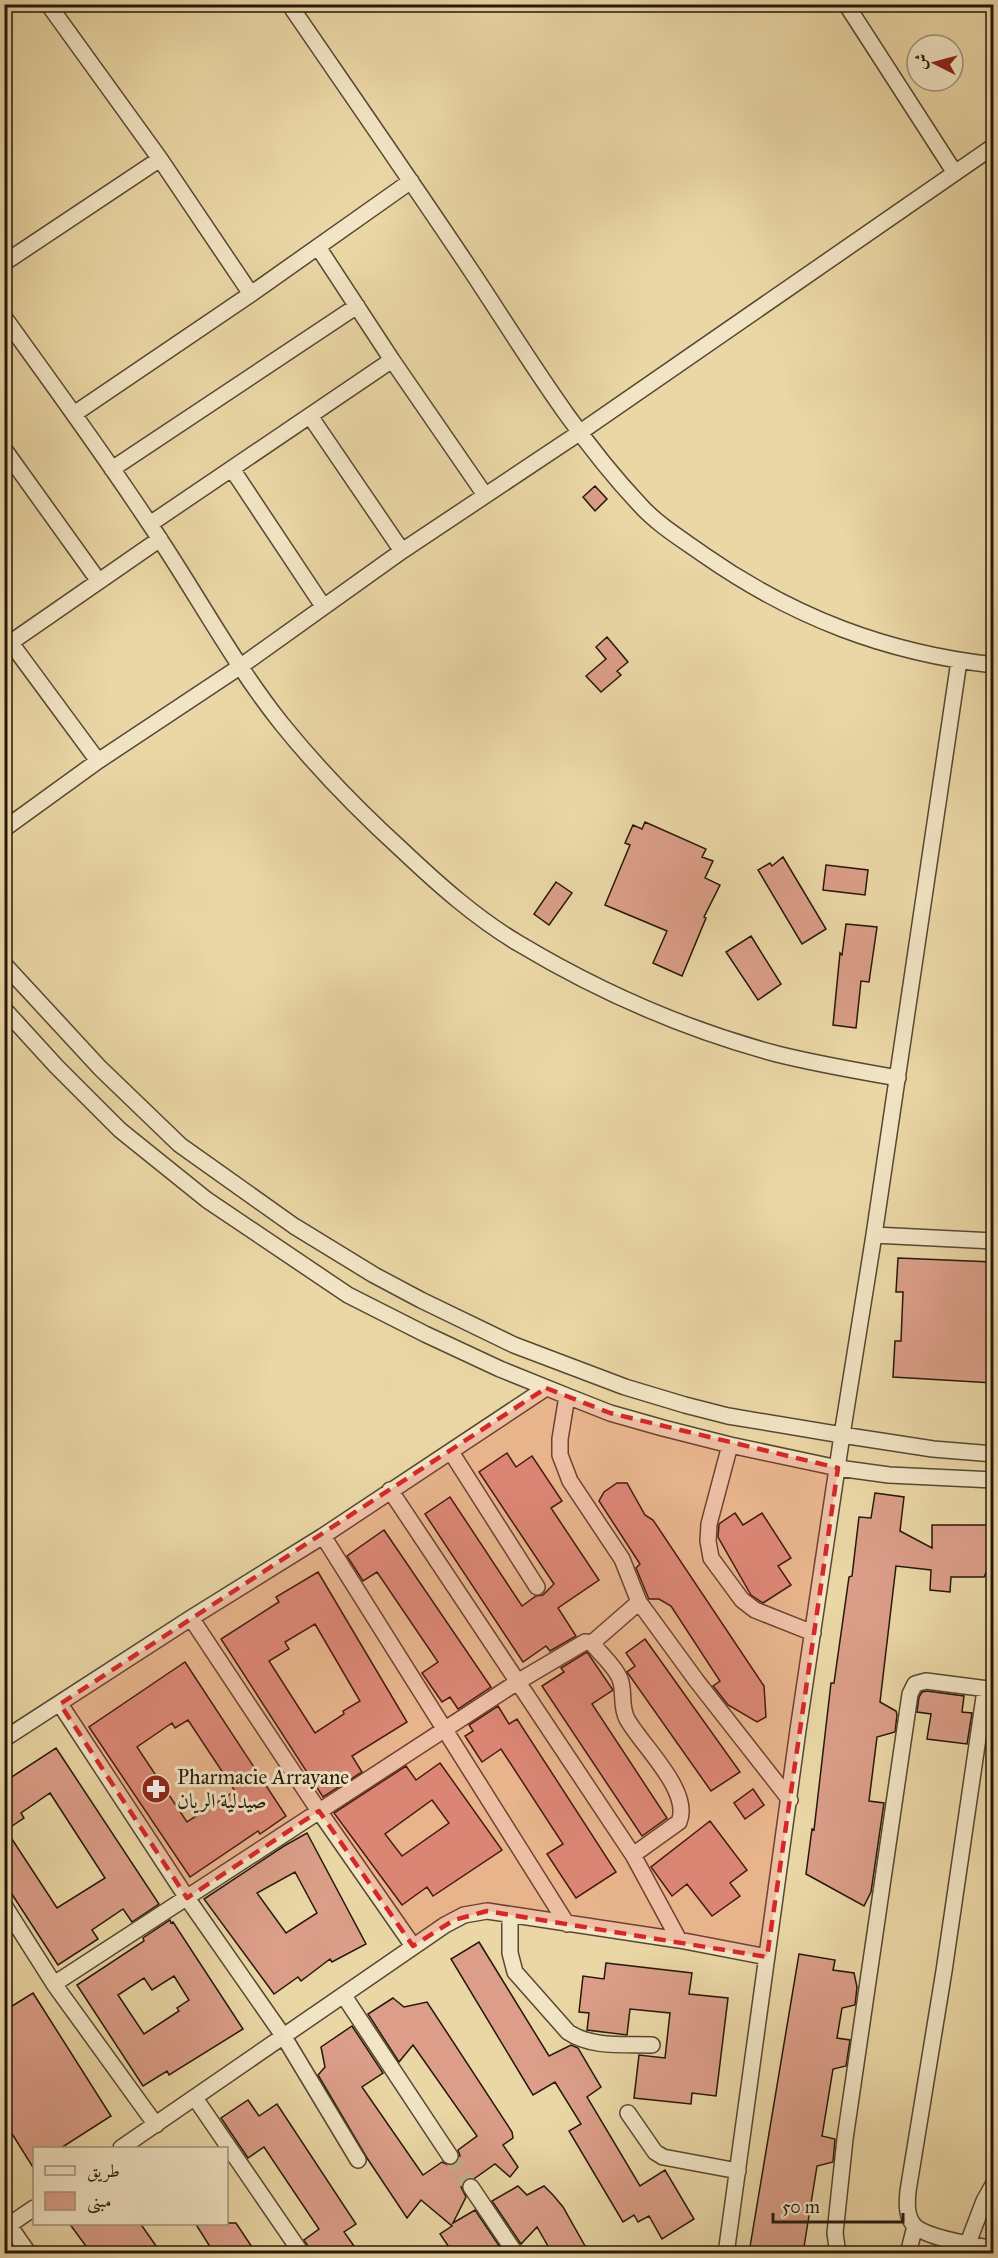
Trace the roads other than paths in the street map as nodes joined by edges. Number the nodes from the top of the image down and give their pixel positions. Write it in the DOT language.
graph roads {
  1 [pos="48,4"];
  2 [pos="289,4"];
  3 [pos="846,4"];
  4 [pos="993,146"];
  5 [pos="160,159"];
  6 [pos="955,173"];
  7 [pos="411,181"];
  8 [pos="318,247"];
  9 [pos="4,263"];
  10 [pos="251,294"];
  11 [pos="357,306"];
  12 [pos="4,316"];
  13 [pos="392,360"];
  14 [pos="74,414"];
  15 [pos="310,416"];
  16 [pos="579,433"];
  17 [pos="4,449"];
  18 [pos="112,469"];
  19 [pos="232,469"];
  20 [pos="485,495"];
  21 [pos="150,524"];
  22 [pos="160,539"];
  23 [pos="402,551"];
  24 [pos="98,580"];
  25 [pos="323,606"];
  26 [pos="6,641"];
  27 [pos="959,661"];
  28 [pos="993,665"];
  29 [pos="241,666"];
  30 [pos="98,761"];
  31 [pos="4,829"];
  32 [pos="4,964"];
  33 [pos="4,1009"];
  34 [pos="898,1078"];
  35 [pos="874,1235"];
  36 [pos="993,1240"];
  37 [pos="546,1388"];
  38 [pos="567,1396"];
  39 [pos="842,1435"];
  40 [pos="730,1445"];
  41 [pos="451,1452"];
  42 [pos="993,1454"];
  43 [pos="838,1468"];
  44 [pos="993,1480"];
  45 [pos="390,1490"];
  46 [pos="323,1536"];
  47 [pos="537,1587"];
  48 [pos="639,1602"];
  49 [pos="191,1617"];
  50 [pos="813,1633"];
  51 [pos="592,1643"];
  52 [pos="519,1681"];
  53 [pos="991,1688"];
  54 [pos="60,1704"];
  55 [pos="446,1729"];
  56 [pos="4,1739"];
  57 [pos="790,1800"];
  58 [pos="319,1811"];
  59 [pos="633,1855"];
  60 [pos="186,1898"];
  61 [pos="4,1905"];
  62 [pos="510,1915"];
  63 [pos="567,1924"];
  64 [pos="678,1940"];
  65 [pos="413,1946"];
  66 [pos="767,1957"];
  67 [pos="54,1984"];
  68 [pos="344,1996"];
  69 [pos="284,2037"];
  70 [pos="652,2045"];
  71 [pos="195,2098"];
  72 [pos="628,2113"];
  73 [pos="156,2125"];
  74 [pos="123,2147"];
  75 [pos="450,2156"];
  76 [pos="358,2160"];
  77 [pos="738,2171"];
  78 [pos="993,2183"];
  79 [pos="471,2187"];
  80 [pos="33,2209"];
  81 [pos="7,2222"];
  82 [pos="915,2226"];
  83 [pos="968,2243"];
  84 [pos="993,2249"];
  85 [pos="29,2253"];
  86 [pos="302,2253"];
  87 [pos="516,2253"];
  88 [pos="726,2253"];
  89 [pos="838,2253"];
  90 [pos="908,2253"];
  1 -- 5 [label="street"];
  2 -- 7 [label="street"];
  3 -- 6 [label="street"];
  4 -- 6 [label="street"];
  5 -- 9 [label="street"];
  5 -- 10 [label="street"];
  6 -- 16 [label="street"];
  7 -- 8 [label="street"];
  7 -- 16 [label="street"];
  8 -- 10 [label="street"];
  8 -- 11 [label="street"];
  10 -- 14 [label="street"];
  11 -- 13 [label="street"];
  11 -- 18 [label="street"];
  12 -- 14 [label="street"];
  13 -- 15 [label="street"];
  13 -- 20 [label="street"];
  14 -- 18 [label="street"];
  15 -- 19 [label="street"];
  15 -- 23 [label="street"];
  16 -- 20 [label="street"];
  16 -- 27 [label="street"];
  17 -- 24 [label="street"];
  18 -- 21 [label="street"];
  19 -- 21 [label="street"];
  19 -- 25 [label="street"];
  20 -- 23 [label="street"];
  21 -- 22 [label="street"];
  22 -- 24 [label="street"];
  22 -- 29 [label="street"];
  23 -- 25 [label="street"];
  24 -- 26 [label="street"];
  25 -- 29 [label="street"];
  26 -- 30 [label="street"];
  27 -- 28 [label="street"];
  27 -- 34 [label="street"];
  29 -- 30 [label="street"];
  29 -- 34 [label="street"];
  30 -- 31 [label="street"];
  32 -- 39 [label="street"];
  33 -- 37 [label="street"];
  34 -- 35 [label="street"];
  35 -- 36 [label="street"];
  35 -- 39 [label="street"];
  37 -- 38 [label="street"];
  37 -- 41 [label="street"];
  38 -- 40 [label="street"];
  38 -- 48 [label="street"];
  39 -- 42 [label="street"];
  39 -- 43 [label="street"];
  40 -- 43 [label="street"];
  40 -- 50 [label="street"];
  41 -- 45 [label="street"];
  41 -- 47 [label="street"];
  43 -- 44 [label="street"];
  43 -- 50 [label="street"];
  45 -- 46 [label="street"];
  45 -- 52 [label="street"];
  46 -- 49 [label="street"];
  46 -- 55 [label="street"];
  48 -- 51 [label="street"];
  48 -- 57 [label="street"];
  49 -- 54 [label="street"];
  49 -- 58 [label="street"];
  50 -- 57 [label="street"];
  51 -- 52 [label="street"];
  51 -- 59 [label="street"];
  52 -- 55 [label="street"];
  52 -- 59 [label="street"];
  53 -- 82 [label="street"];
  53 -- 89 [label="street"];
  54 -- 56 [label="street"];
  54 -- 60 [label="street"];
  55 -- 58 [label="street"];
  55 -- 63 [label="street"];
  57 -- 66 [label="street"];
  58 -- 60 [label="street"];
  58 -- 65 [label="street"];
  59 -- 64 [label="street"];
  60 -- 67 [label="street"];
  60 -- 69 [label="street"];
  61 -- 67 [label="street"];
  62 -- 63 [label="street"];
  62 -- 65 [label="street"];
  62 -- 70 [label="street"];
  63 -- 64 [label="street"];
  64 -- 66 [label="street"];
  65 -- 68 [label="street"];
  66 -- 77 [label="street"];
  67 -- 73 [label="street"];
  68 -- 69 [label="street"];
  68 -- 75 [label="street"];
  69 -- 71 [label="street"];
  69 -- 76 [label="street"];
  71 -- 73 [label="street"];
  71 -- 86 [label="street"];
  72 -- 77 [label="street"];
  73 -- 74 [label="street"];
  77 -- 88 [label="street"];
  78 -- 83 [label="street"];
  79 -- 87 [label="street"];
  80 -- 81 [label="street"];
  81 -- 85 [label="street"];
  82 -- 83 [label="street"];
  82 -- 90 [label="street"];
  83 -- 84 [label="street"];
}
